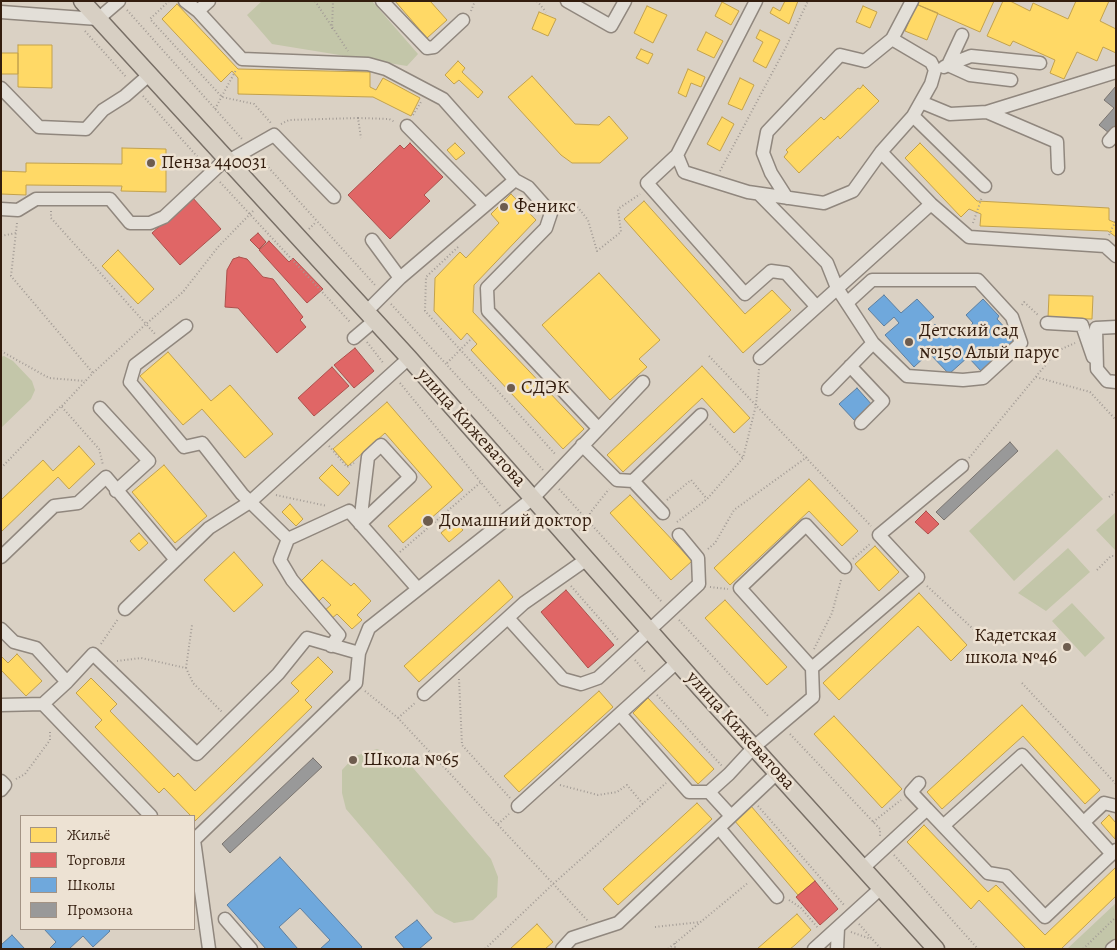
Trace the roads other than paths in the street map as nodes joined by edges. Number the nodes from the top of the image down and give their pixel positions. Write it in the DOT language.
graph roads {
  1 [pos="82,1"];
  2 [pos="119,1"];
  3 [pos="185,1"];
  4 [pos="208,1"];
  5 [pos="382,1"];
  6 [pos="567,1"];
  7 [pos="625,1"];
  8 [pos="756,1"];
  9 [pos="912,1"];
  10 [pos="198,11"];
  11 [pos="1,12"];
  12 [pos="98,19"];
  13 [pos="463,20"];
  14 [pos="962,35"];
  15 [pos="892,39"];
  16 [pos="1040,63"];
  17 [pos="948,66"];
  18 [pos="935,70"];
  19 [pos="1116,72"];
  20 [pos="149,75"];
  21 [pos="1011,80"];
  22 [pos="1,88"];
  23 [pos="921,102"];
  24 [pos="987,112"];
  25 [pos="913,116"];
  26 [pos="407,126"];
  27 [pos="880,152"];
  28 [pos="677,156"];
  29 [pos="229,159"];
  30 [pos="1058,168"];
  31 [pos="515,180"];
  32 [pos="985,186"];
  33 [pos="759,194"];
  34 [pos="334,197"];
  35 [pos="787,198"];
  36 [pos="931,204"];
  37 [pos="485,205"];
  38 [pos="1,209"];
  39 [pos="372,240"];
  40 [pos="1116,256"];
  41 [pos="400,278"];
  42 [pos="837,288"];
  43 [pos="848,302"];
  44 [pos="816,306"];
  45 [pos="370,316"];
  46 [pos="1047,323"];
  47 [pos="186,326"];
  48 [pos="1116,327"];
  49 [pos="357,335"];
  50 [pos="873,343"];
  51 [pos="409,358"];
  52 [pos="760,358"];
  53 [pos="850,366"];
  54 [pos="1097,368"];
  55 [pos="1111,381"];
  56 [pos="643,382"];
  57 [pos="828,389"];
  58 [pos="100,408"];
  59 [pos="701,414"];
  60 [pos="861,423"];
  61 [pos="598,428"];
  62 [pos="582,445"];
  63 [pos="962,466"];
  64 [pos="633,481"];
  65 [pos="116,491"];
  66 [pos="533,498"];
  67 [pos="250,502"];
  68 [pos="660,511"];
  69 [pos="360,524"];
  70 [pos="676,531"];
  71 [pos="288,539"];
  72 [pos="1,557"];
  73 [pos="587,559"];
  74 [pos="176,560"];
  75 [pos="845,566"];
  76 [pos="418,589"];
  77 [pos="125,609"];
  78 [pos="508,618"];
  79 [pos="1,629"];
  80 [pos="650,629"];
  81 [pos="331,646"];
  82 [pos="360,653"];
  83 [pos="677,662"];
  84 [pos="809,665"];
  85 [pos="67,682"];
  86 [pos="424,694"];
  87 [pos="43,704"];
  88 [pos="1,705"];
  89 [pos="620,714"];
  90 [pos="754,747"];
  91 [pos="777,773"];
  92 [pos="915,788"];
  93 [pos="709,792"];
  94 [pos="518,806"];
  95 [pos="1116,806"];
  96 [pos="927,809"];
  97 [pos="150,815"];
  98 [pos="731,816"];
  99 [pos="1084,822"];
  100 [pos="943,826"];
  101 [pos="719,828"];
  102 [pos="195,839"];
  103 [pos="195,847"];
  104 [pos="1114,852"];
  105 [pos="863,868"];
  106 [pos="881,888"];
  107 [pos="777,896"];
  108 [pos="225,920"];
  109 [pos="838,928"];
  110 [pos="1116,946"];
  111 [pos="209,949"];
  112 [pos="251,949"];
  113 [pos="562,949"];
  114 [pos="814,949"];
  115 [pos="837,949"];
  116 [pos="936,949"];
  117 [pos="1112,949"];
  1 -- 12 [label="main road, улица Кижеватова"];
  2 -- 12 [label="street"];
  3 -- 10 [label="street"];
  4 -- 10 [label="street"];
  5 -- 13 [label="street"];
  6 -- 7 [label="street"];
  8 -- 28 [label="street"];
  9 -- 15 [label="street"];
  10 -- 31 [label="street"];
  11 -- 12 [label="street"];
  12 -- 20 [label="main road, улица Кижеватова"];
  14 -- 17 [label="street"];
  15 -- 18 [label="street"];
  15 -- 35 [label="street"];
  16 -- 17 [label="street"];
  17 -- 18 [label="street"];
  17 -- 21 [label="street"];
  18 -- 23 [label="street"];
  19 -- 24 [label="street"];
  20 -- 22 [label="street"];
  20 -- 29 [label="main road, улица Кижеватова"];
  23 -- 24 [label="street"];
  23 -- 25 [label="street"];
  24 -- 30 [label="street"];
  25 -- 27 [label="street"];
  25 -- 32 [label="street"];
  26 -- 37 [label="street"];
  27 -- 35 [label="street"];
  27 -- 36 [label="street"];
  28 -- 33 [label="street"];
  28 -- 44 [label="street"];
  29 -- 34 [label="street"];
  29 -- 38 [label="street"];
  29 -- 45 [label="main road, улица Кижеватова"];
  31 -- 37 [label="street"];
  31 -- 61 [label="street"];
  33 -- 35 [label="street"];
  33 -- 42 [label="street"];
  36 -- 40 [label="street"];
  36 -- 42 [label="street"];
  37 -- 41 [label="street"];
  39 -- 41 [label="street"];
  41 -- 45 [label="street"];
  42 -- 43 [label="street"];
  42 -- 44 [label="street"];
  43 -- 50 [label="street"];
  43 -- 50 [label="street"];
  44 -- 52 [label="street"];
  45 -- 49 [label="street"];
  45 -- 51 [label="main road, улица Кижеватова"];
  46 -- 54 [label="street"];
  47 -- 67 [label="street"];
  48 -- 54 [label="street"];
  50 -- 53 [label="street"];
  51 -- 66 [label="main road, улица Кижеватова"];
  51 -- 67 [label="street"];
  53 -- 57 [label="street"];
  53 -- 60 [label="street"];
  54 -- 55 [label="street"];
  56 -- 61 [label="street"];
  58 -- 65 [label="street"];
  59 -- 64 [label="street"];
  61 -- 62 [label="street"];
  62 -- 64 [label="street"];
  62 -- 66 [label="street"];
  63 -- 84 [label="street"];
  64 -- 68 [label="street"];
  65 -- 72 [label="street"];
  65 -- 74 [label="street"];
  66 -- 73 [label="main road, улица Кижеватова"];
  66 -- 76 [label="street"];
  67 -- 71 [label="street"];
  67 -- 74 [label="street"];
  69 -- 69 [label="street"];
  69 -- 71 [label="street"];
  69 -- 76 [label="street"];
  70 -- 80 [label="street"];
  71 -- 81 [label="street"];
  73 -- 78 [label="street"];
  73 -- 80 [label="main road, улица Кижеватова"];
  74 -- 77 [label="street"];
  75 -- 84 [label="street"];
  76 -- 82 [label="street"];
  78 -- 80 [label="street"];
  78 -- 86 [label="street"];
  79 -- 85 [label="street"];
  80 -- 83 [label="main road, улица Кижеватова"];
  81 -- 82 [label="street"];
  81 -- 85 [label="street"];
  82 -- 102 [label="street"];
  83 -- 89 [label="street"];
  83 -- 90 [label="main road, улица Кижеватова"];
  84 -- 90 [label="street"];
  85 -- 87 [label="street"];
  87 -- 88 [label="street"];
  87 -- 97 [label="street"];
  89 -- 93 [label="street"];
  89 -- 94 [label="street"];
  90 -- 91 [label="main road, улица Кижеватова"];
  90 -- 93 [label="street"];
  91 -- 98 [label="street"];
  91 -- 105 [label="main road, улица Кижеватова"];
  92 -- 96 [label="street"];
  93 -- 98 [label="street"];
  95 -- 99 [label="street"];
  96 -- 100 [label="street"];
  96 -- 105 [label="street"];
  98 -- 101 [label="street"];
  99 -- 100 [label="street"];
  99 -- 104 [label="street"];
  100 -- 104 [label="street"];
  101 -- 107 [label="street"];
  101 -- 113 [label="street"];
  103 -- 111 [label="street"];
  105 -- 106 [label="main road, улица Кижеватова"];
  106 -- 109 [label="street"];
  106 -- 116 [label="main road, улица Кижеватова"];
  108 -- 112 [label="street"];
  109 -- 114 [label="street"];
  109 -- 115 [label="street"];
  110 -- 117 [label="street"];
}
